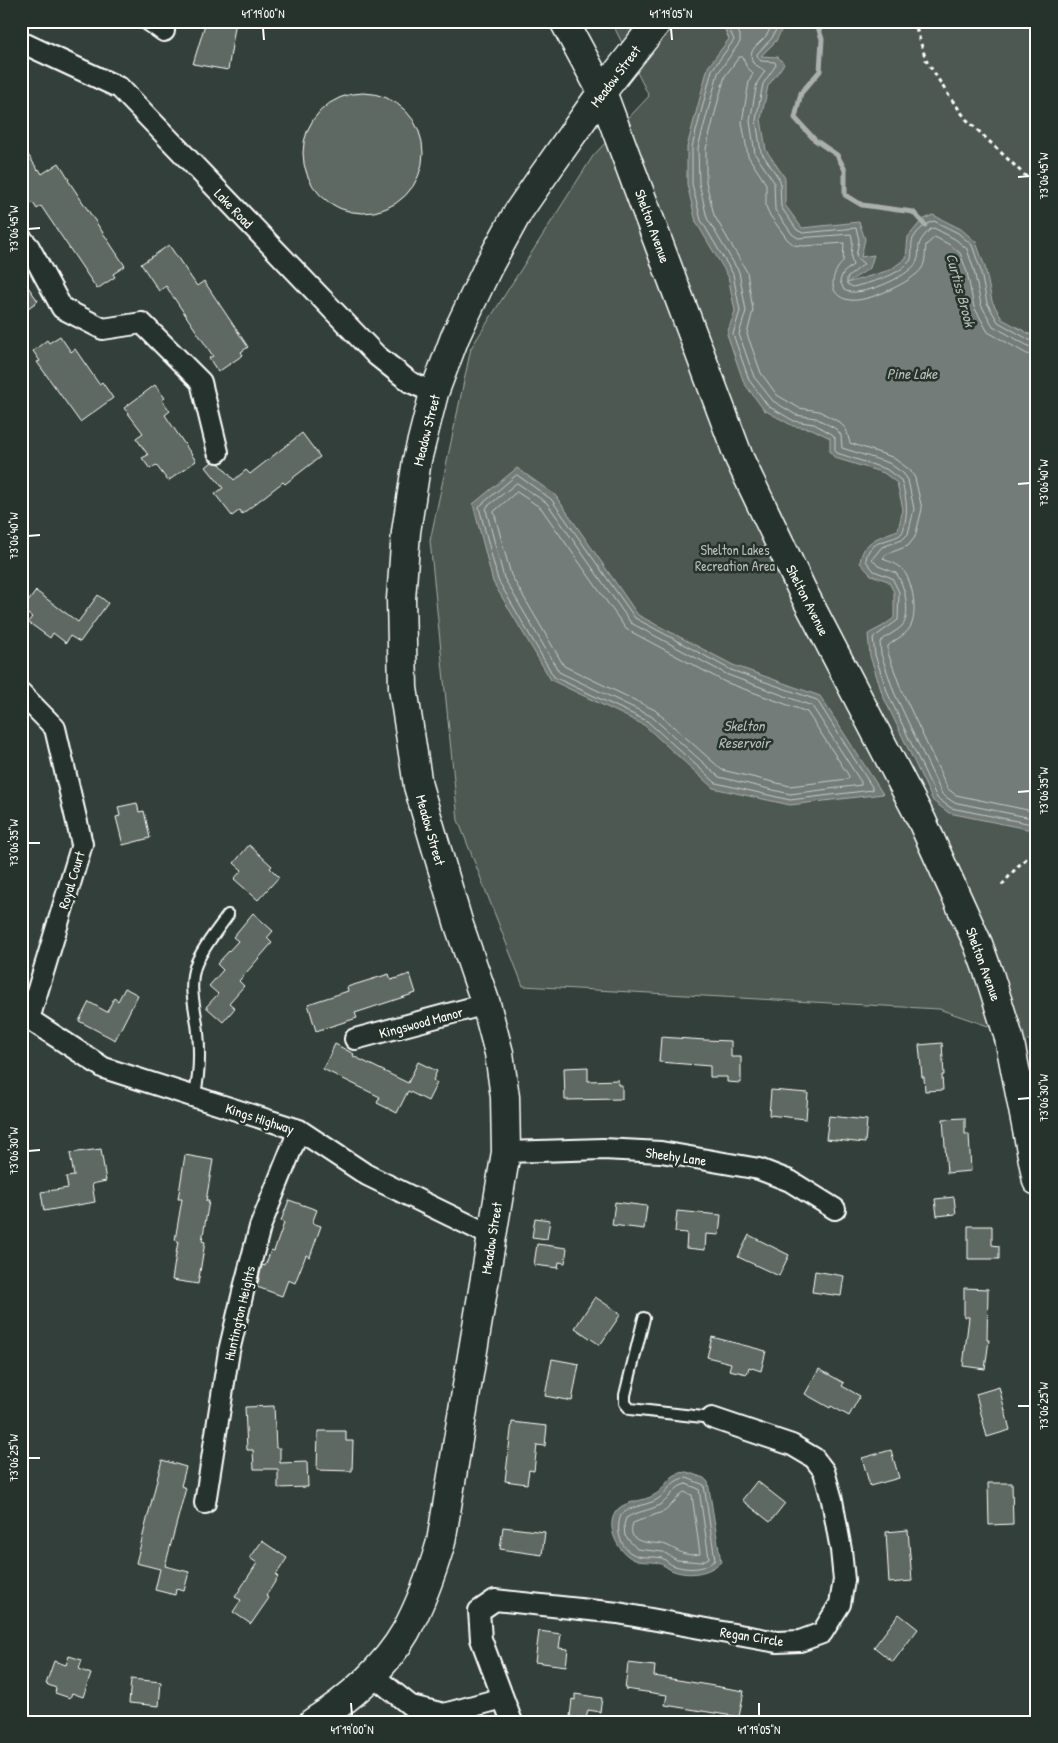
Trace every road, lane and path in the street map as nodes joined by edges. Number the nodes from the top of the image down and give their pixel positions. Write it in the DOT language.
graph roads {
  1 [pos="564,21"];
  2 [pos="658,21"];
  3 [pos="914,21"];
  4 [pos="21,42"];
  5 [pos="602,92"];
  6 [pos="1037,187"];
  7 [pos="23,244"];
  8 [pos="434,393"];
  9 [pos="218,452"];
  10 [pos="21,693"];
  11 [pos="1037,849"];
  12 [pos="1002,884"];
  13 [pos="228,915"];
  14 [pos="486,1004"];
  15 [pos="25,1017"];
  16 [pos="355,1039"];
  17 [pos="194,1097"];
  18 [pos="299,1130"];
  19 [pos="506,1152"];
  20 [pos="1037,1181"];
  21 [pos="835,1209"];
  22 [pos="492,1236"];
  23 [pos="644,1318"];
  24 [pos="712,1418"];
  25 [pos="205,1503"];
  26 [pos="371,1674"];
  27 [pos="504,1698"];
  28 [pos="313,1722"];
  29 [pos="512,1722"];
  1 -- 5 [label="street, Shelton Avenue"];
  2 -- 5 [label="street, Meadow Street"];
  3 -- 6 [label="path"];
  4 -- 8 [label="street, Lake Road"];
  5 -- 8 [label="street, Meadow Street"];
  5 -- 20 [label="street, Shelton Avenue"];
  7 -- 9 [label="street"];
  8 -- 14 [label="street, Meadow Street"];
  10 -- 15 [label="street, Royal Court"];
  11 -- 12 [label="path"];
  13 -- 17 [label="lane"];
  14 -- 16 [label="street, Kingswood Manor"];
  14 -- 19 [label="street, Meadow Street"];
  15 -- 17 [label="street, Kings Highway"];
  17 -- 18 [label="street, Kings Highway"];
  18 -- 22 [label="street, Kings Highway"];
  18 -- 25 [label="street, Huntington Heights"];
  19 -- 21 [label="street, Sheehy Lane"];
  19 -- 22 [label="street, Meadow Street"];
  22 -- 26 [label="street, Meadow Street"];
  23 -- 24 [label="lane"];
  24 -- 27 [label="street, Regan Circle"];
  26 -- 27 [label="street"];
  26 -- 28 [label="street, Meadow Street"];
  27 -- 29 [label="street"];
}
